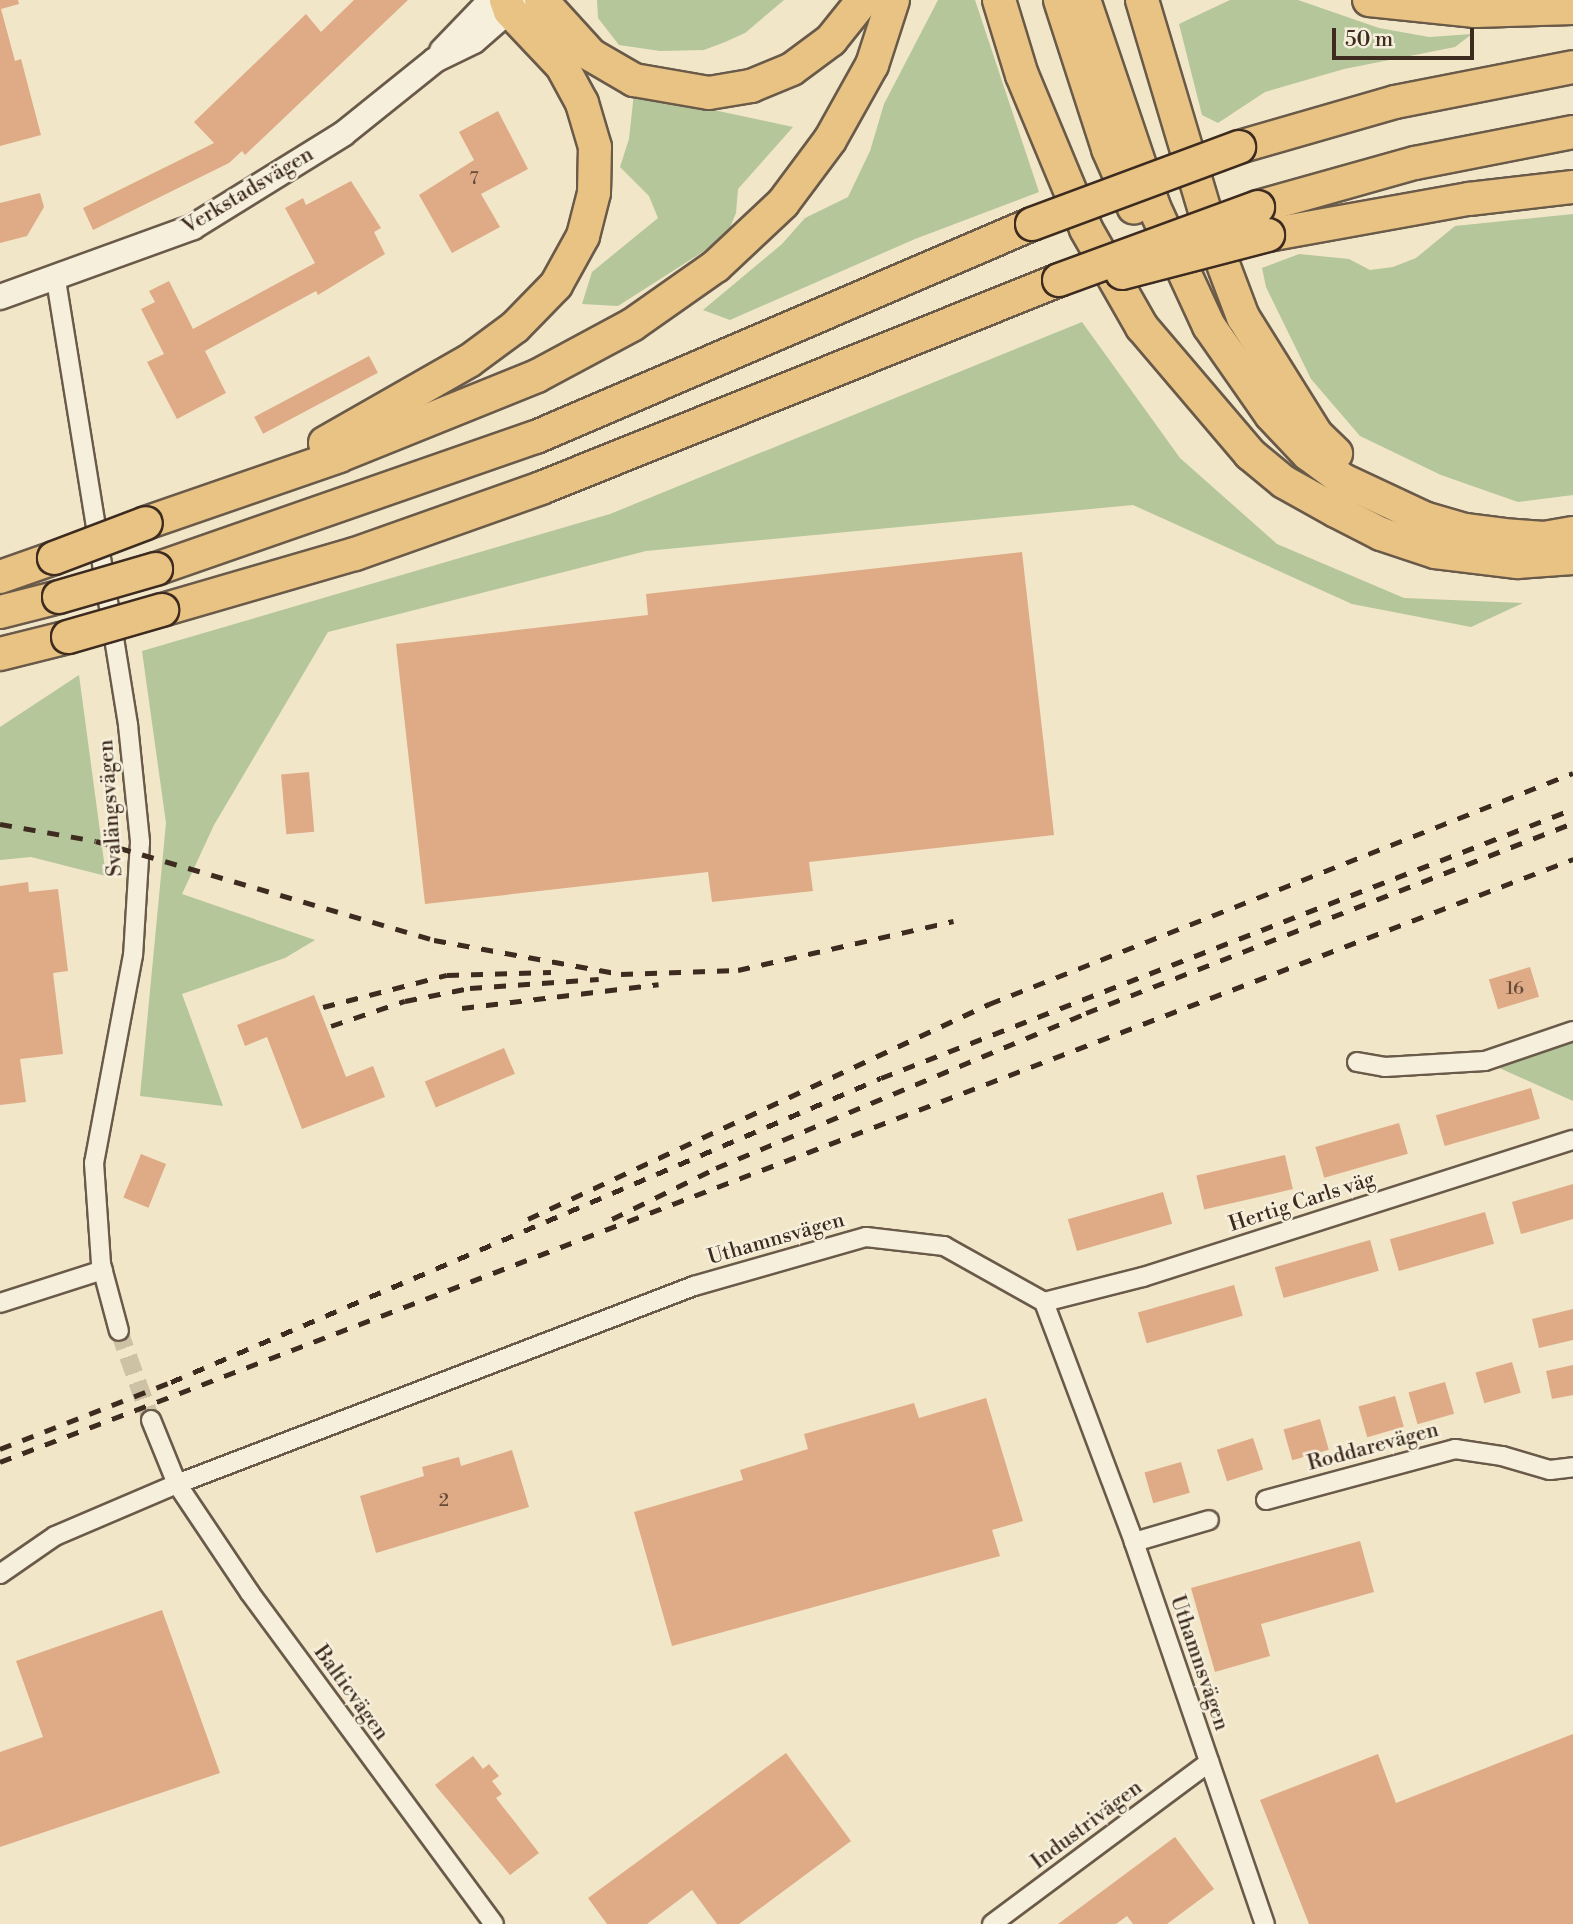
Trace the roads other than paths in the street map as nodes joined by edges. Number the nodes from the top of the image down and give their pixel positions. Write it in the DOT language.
graph roads {
  1 [pos="541,0"];
  2 [pos="863,0"];
  3 [pos="893,0"];
  4 [pos="999,0"];
  5 [pos="1060,0"];
  6 [pos="1084,0"];
  7 [pos="1142,0"];
  8 [pos="1369,0"];
  9 [pos="507,3"];
  10 [pos="1573,8"];
  11 [pos="1573,67"];
  12 [pos="1573,132"];
  13 [pos="1573,187"];
  14 [pos="1263,221"];
  15 [pos="57,280"];
  16 [pos="0,297"];
  17 [pos="227,494"];
  18 [pos="1392,503"];
  19 [pos="1336,511"];
  20 [pos="1573,533"];
  21 [pos="1573,558"];
  22 [pos="0,577"];
  23 [pos="0,612"];
  24 [pos="0,654"];
  25 [pos="1573,1031"];
  26 [pos="1357,1062"];
  27 [pos="1573,1140"];
  28 [pos="103,1270"];
  29 [pos="0,1303"];
  30 [pos="1044,1303"];
  31 [pos="119,1331"];
  32 [pos="151,1420"];
  33 [pos="1573,1467"];
  34 [pos="177,1485"];
  35 [pos="1266,1500"];
  36 [pos="1209,1520"];
  37 [pos="1134,1542"];
  38 [pos="0,1574"];
  39 [pos="1209,1762"];
  40 [pos="494,1924"];
  41 [pos="992,1924"];
  42 [pos="1265,1924"];
  1 -- 2 [label="highway"];
  3 -- 17 [label="highway"];
  4 -- 19 [label="highway"];
  5 -- 19 [label="highway"];
  6 -- 18 [label="highway"];
  7 -- 18 [label="highway"];
  8 -- 10 [label="highway"];
  9 -- 15 [label="main road, Verkstadsvägen"];
  9 -- 17 [label="highway"];
  11 -- 23 [label="highway, bridge"];
  12 -- 14 [label="highway"];
  13 -- 14 [label="highway"];
  14 -- 24 [label="highway, bridge"];
  15 -- 16 [label="main road, Verkstadsvägen"];
  15 -- 28 [label="street, Svalängsvägen"];
  17 -- 22 [label="highway, bridge"];
  18 -- 20 [label="highway"];
  19 -- 21 [label="highway"];
  25 -- 26 [label="street"];
  27 -- 30 [label="street, Hertig Carls väg"];
  28 -- 29 [label="street"];
  28 -- 31 [label="street, Svalängsvägen"];
  30 -- 34 [label="street, Uthamnsvägen"];
  30 -- 37 [label="street, Uthamnsvägen"];
  32 -- 34 [label="street"];
  33 -- 35 [label="street, Roddarevägen"];
  34 -- 38 [label="street, Uthamnsvägen"];
  34 -- 40 [label="street, Balticvägen"];
  36 -- 37 [label="street"];
  37 -- 39 [label="street, Uthamnsvägen"];
  39 -- 41 [label="street, Industrivägen"];
  39 -- 42 [label="street, Uthamnsvägen"];
}
